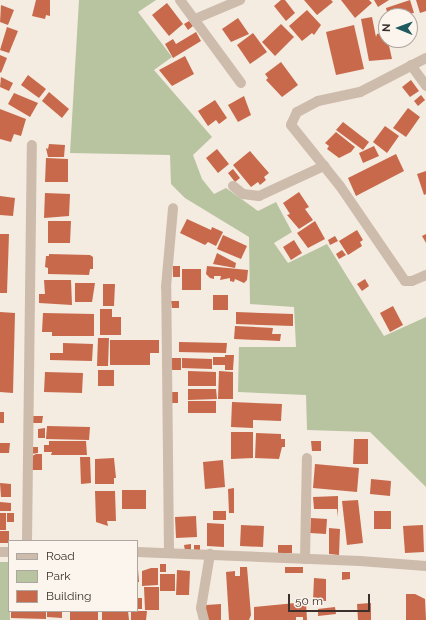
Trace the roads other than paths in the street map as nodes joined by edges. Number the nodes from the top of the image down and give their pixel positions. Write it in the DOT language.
graph roads {
  1 [pos="180,0"];
  2 [pos="240,0"];
  3 [pos="195,18"];
  4 [pos="426,58"];
  5 [pos="411,65"];
  6 [pos="241,83"];
  7 [pos="426,86"];
  8 [pos="32,145"];
  9 [pos="324,166"];
  10 [pos="233,186"];
  11 [pos="173,208"];
  12 [pos="426,275"];
  13 [pos="307,458"];
  14 [pos="27,540"];
  15 [pos="138,552"];
  16 [pos="169,552"];
  17 [pos="210,554"];
  18 [pos="305,560"];
  19 [pos="426,566"];
  20 [pos="204,620"];
  1 -- 3 [label="street"];
  2 -- 3 [label="street"];
  3 -- 6 [label="street"];
  4 -- 5 [label="street"];
  5 -- 7 [label="street"];
  5 -- 9 [label="street"];
  8 -- 14 [label="street"];
  9 -- 10 [label="street"];
  9 -- 12 [label="street"];
  11 -- 16 [label="street"];
  13 -- 18 [label="street"];
  15 -- 16 [label="street"];
  16 -- 17 [label="street"];
  17 -- 18 [label="street"];
  17 -- 20 [label="street"];
  18 -- 19 [label="street"];
}
